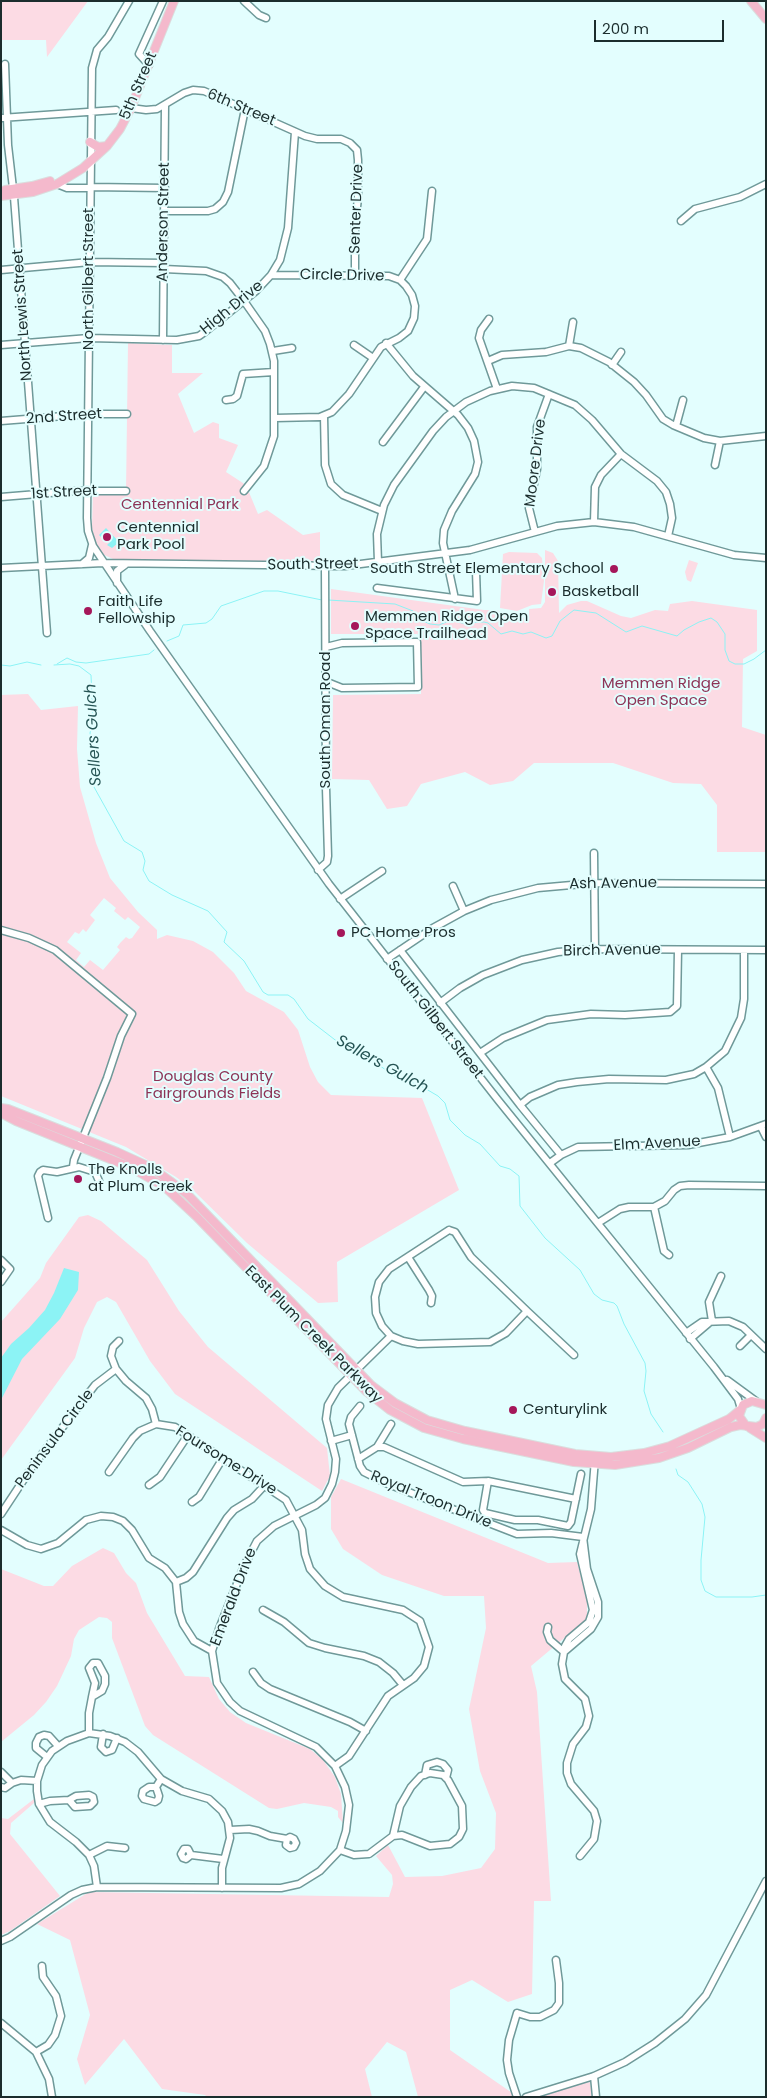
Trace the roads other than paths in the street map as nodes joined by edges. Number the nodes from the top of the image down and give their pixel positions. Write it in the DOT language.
graph roads {
  1 [pos="129,1"];
  2 [pos="163,1"];
  3 [pos="174,1"];
  4 [pos="244,1"];
  5 [pos="751,1"];
  6 [pos="266,18"];
  7 [pos="766,19"];
  8 [pos="5,64"];
  9 [pos="149,65"];
  10 [pos="165,105"];
  11 [pos="131,108"];
  12 [pos="245,109"];
  13 [pos="116,110"];
  14 [pos="90,111"];
  15 [pos="4,117"];
  16 [pos="295,132"];
  17 [pos="90,142"];
  18 [pos="107,146"];
  19 [pos="90,163"];
  20 [pos="57,184"];
  21 [pos="766,184"];
  22 [pos="90,188"];
  23 [pos="165,188"];
  24 [pos="1,191"];
  25 [pos="432,191"];
  26 [pos="14,192"];
  27 [pos="1,196"];
  28 [pos="164,211"];
  29 [pos="681,221"];
  30 [pos="90,262"];
  31 [pos="164,266"];
  32 [pos="20,268"];
  33 [pos="1,270"];
  34 [pos="271,275"];
  35 [pos="355,275"];
  36 [pos="400,280"];
  37 [pos="244,302"];
  38 [pos="489,319"];
  39 [pos="573,322"];
  40 [pos="89,338"];
  41 [pos="163,340"];
  42 [pos="25,343"];
  43 [pos="386,343"];
  44 [pos="1,345"];
  45 [pos="354,345"];
  46 [pos="569,346"];
  47 [pos="292,348"];
  48 [pos="273,351"];
  49 [pos="621,352"];
  50 [pos="372,358"];
  51 [pos="488,361"];
  52 [pos="612,365"];
  53 [pos="274,372"];
  54 [pos="424,387"];
  55 [pos="497,389"];
  56 [pos="549,394"];
  57 [pos="226,400"];
  58 [pos="683,400"];
  59 [pos="454,411"];
  60 [pos="89,414"];
  61 [pos="127,414"];
  62 [pos="324,416"];
  63 [pos="275,418"];
  64 [pos="30,419"];
  65 [pos="1,421"];
  66 [pos="676,426"];
  67 [pos="766,436"];
  68 [pos="720,441"];
  69 [pos="383,442"];
  70 [pos="621,454"];
  71 [pos="715,465"];
  72 [pos="88,490"];
  73 [pos="126,491"];
  74 [pos="244,491"];
  75 [pos="36,494"];
  76 [pos="1,497"];
  77 [pos="382,511"];
  78 [pos="594,522"];
  79 [pos="534,532"];
  80 [pos="668,536"];
  81 [pos="92,544"];
  82 [pos="446,554"];
  83 [pos="766,558"];
  84 [pos="378,562"];
  85 [pos="80,564"];
  86 [pos="103,564"];
  87 [pos="126,564"];
  88 [pos="41,566"];
  89 [pos="326,567"];
  90 [pos="1,568"];
  91 [pos="476,571"];
  92 [pos="117,584"];
  93 [pos="377,588"];
  94 [pos="455,599"];
  95 [pos="46,633"];
  96 [pos="326,648"];
  97 [pos="326,682"];
  98 [pos="594,852"];
  99 [pos="318,870"];
  100 [pos="382,871"];
  101 [pos="594,883"];
  102 [pos="766,884"];
  103 [pos="453,886"];
  104 [pos="340,899"];
  105 [pos="464,911"];
  106 [pos="1,930"];
  107 [pos="594,949"];
  108 [pos="400,950"];
  109 [pos="678,950"];
  110 [pos="744,950"];
  111 [pos="766,950"];
  112 [pos="386,959"];
  113 [pos="440,1003"];
  114 [pos="480,1053"];
  115 [pos="706,1067"];
  116 [pos="520,1105"];
  117 [pos="1,1108"];
  118 [pos="1,1113"];
  119 [pos="763,1125"];
  120 [pos="730,1137"];
  121 [pos="766,1137"];
  122 [pos="82,1138"];
  123 [pos="79,1146"];
  124 [pos="561,1155"];
  125 [pos="550,1164"];
  126 [pos="73,1167"];
  127 [pos="99,1181"];
  128 [pos="766,1186"];
  129 [pos="654,1207"];
  130 [pos="48,1218"];
  131 [pos="598,1223"];
  132 [pos="669,1255"];
  133 [pos="408,1257"];
  134 [pos="1,1260"];
  135 [pos="721,1276"];
  136 [pos="1,1282"];
  137 [pos="431,1304"];
  138 [pos="527,1311"];
  139 [pos="712,1321"];
  140 [pos="751,1335"];
  141 [pos="391,1336"];
  142 [pos="688,1336"];
  143 [pos="119,1341"];
  144 [pos="740,1346"];
  145 [pos="766,1349"];
  146 [pos="574,1355"];
  147 [pos="714,1367"];
  148 [pos="116,1370"];
  149 [pos="353,1372"];
  150 [pos="761,1404"];
  151 [pos="360,1406"];
  152 [pos="740,1410"];
  153 [pos="766,1411"];
  154 [pos="765,1421"];
  155 [pos="156,1424"];
  156 [pos="391,1424"];
  157 [pos="747,1427"];
  158 [pos="188,1435"];
  159 [pos="352,1435"];
  160 [pos="766,1438"];
  161 [pos="331,1441"];
  162 [pos="377,1447"];
  163 [pos="223,1458"];
  164 [pos="358,1459"];
  165 [pos="595,1461"];
  166 [pos="109,1472"];
  167 [pos="581,1474"];
  168 [pos="488,1481"];
  169 [pos="149,1485"];
  170 [pos="264,1486"];
  171 [pos="576,1499"];
  172 [pos="192,1502"];
  173 [pos="1,1514"];
  174 [pos="295,1515"];
  175 [pos="526,1521"];
  176 [pos="1,1530"];
  177 [pos="525,1534"];
  178 [pos="583,1537"];
  179 [pos="176,1582"];
  180 [pos="263,1610"];
  181 [pos="548,1627"];
  182 [pos="212,1651"];
  183 [pos="564,1652"];
  184 [pos="253,1672"];
  185 [pos="404,1685"];
  186 [pos="92,1697"];
  187 [pos="366,1731"];
  188 [pos="89,1733"];
  189 [pos="103,1734"];
  190 [pos="117,1738"];
  191 [pos="58,1746"];
  192 [pos="47,1757"];
  193 [pos="335,1766"];
  194 [pos="1,1772"];
  195 [pos="425,1775"];
  196 [pos="446,1778"];
  197 [pos="160,1779"];
  198 [pos="37,1781"];
  199 [pos="12,1783"];
  200 [pos="1,1788"];
  201 [pos="156,1788"];
  202 [pos="69,1800"];
  203 [pos="39,1804"];
  204 [pos="230,1830"];
  205 [pos="393,1836"];
  206 [pos="287,1839"];
  207 [pos="125,1848"];
  208 [pos="340,1850"];
  209 [pos="89,1855"];
  210 [pos="191,1855"];
  211 [pos="580,1856"];
  212 [pos="223,1859"];
  213 [pos="766,1881"];
  214 [pos="97,1887"];
  215 [pos="222,1888"];
  216 [pos="1,1941"];
  217 [pos="556,1960"];
  218 [pos="42,1966"];
  219 [pos="1,2023"];
  220 [pos="36,2052"];
  221 [pos="594,2076"];
  222 [pos="52,2097"];
  223 [pos="517,2097"];
  224 [pos="526,2097"];
  225 [pos="596,2097"];
  1 -- 14 [label="street, North Gilbert Street"];
  2 -- 9 [label="street"];
  3 -- 9 [label="main road, 5th Street"];
  4 -- 6 [label="street"];
  5 -- 7 [label="main road"];
  8 -- 15 [label="street, North Lewis Street"];
  9 -- 11 [label="main road, 5th Street"];
  10 -- 11 [label="street, 6th Street"];
  10 -- 12 [label="street, 6th Street"];
  10 -- 23 [label="street, Anderson Street"];
  11 -- 18 [label="main road, 5th Street"];
  12 -- 16 [label="street, 6th Street"];
  12 -- 28 [label="street"];
  13 -- 14 [label="street"];
  14 -- 15 [label="street"];
  14 -- 17 [label="street, North Gilbert Street"];
  15 -- 26 [label="street, North Lewis Street"];
  16 -- 34 [label="street, High Drive"];
  16 -- 35 [label="street, Senter Drive"];
  17 -- 18 [label="main road"];
  17 -- 19 [label="street, North Gilbert Street"];
  18 -- 19 [label="main road, 5th Street"];
  19 -- 20 [label="main road, 5th Street"];
  19 -- 22 [label="street, North Gilbert Street"];
  19 -- 26 [label="main road, 5th Street"];
  20 -- 22 [label="street"];
  20 -- 26 [label="main road, 5th Street"];
  21 -- 29 [label="street"];
  22 -- 23 [label="street"];
  22 -- 30 [label="street, North Gilbert Street"];
  23 -- 28 [label="street, Anderson Street"];
  24 -- 26 [label="main road, 5th Street"];
  25 -- 36 [label="street"];
  26 -- 27 [label="main road, 5th Street"];
  26 -- 32 [label="street, North Lewis Street"];
  28 -- 31 [label="street, Anderson Street"];
  30 -- 31 [label="street"];
  30 -- 32 [label="street"];
  30 -- 40 [label="street, North Gilbert Street"];
  31 -- 37 [label="street"];
  31 -- 41 [label="street, Anderson Street"];
  32 -- 33 [label="street"];
  32 -- 42 [label="street, North Lewis Street"];
  34 -- 35 [label="street, Circle Drive"];
  34 -- 37 [label="street, High Drive"];
  35 -- 36 [label="street, Circle Drive"];
  36 -- 43 [label="street, Circle Drive"];
  37 -- 41 [label="street, High Drive"];
  37 -- 48 [label="street"];
  38 -- 51 [label="street"];
  39 -- 46 [label="street"];
  40 -- 41 [label="street, High Drive"];
  40 -- 42 [label="street, High Drive"];
  40 -- 60 [label="street, North Gilbert Street"];
  42 -- 44 [label="street, High Drive"];
  42 -- 64 [label="street, North Lewis Street"];
  43 -- 50 [label="street, Circle Drive"];
  43 -- 54 [label="street"];
  45 -- 50 [label="street"];
  46 -- 51 [label="street"];
  46 -- 52 [label="street"];
  47 -- 48 [label="street"];
  48 -- 53 [label="street"];
  49 -- 52 [label="street"];
  50 -- 62 [label="street, Circle Drive"];
  51 -- 55 [label="street"];
  52 -- 66 [label="street"];
  53 -- 57 [label="street"];
  53 -- 63 [label="street"];
  54 -- 59 [label="street"];
  54 -- 69 [label="street"];
  55 -- 56 [label="street"];
  55 -- 59 [label="street"];
  56 -- 70 [label="street"];
  56 -- 79 [label="street, Moore Drive"];
  58 -- 66 [label="street"];
  59 -- 77 [label="street"];
  59 -- 82 [label="street"];
  60 -- 61 [label="street, 2nd Street"];
  60 -- 64 [label="street, 2nd Street"];
  60 -- 72 [label="street, North Gilbert Street"];
  62 -- 63 [label="street"];
  62 -- 77 [label="street"];
  63 -- 74 [label="street"];
  64 -- 65 [label="street, 2nd Street"];
  64 -- 75 [label="street, North Lewis Street"];
  66 -- 68 [label="street"];
  67 -- 68 [label="street"];
  68 -- 71 [label="street"];
  70 -- 78 [label="street"];
  70 -- 80 [label="street"];
  72 -- 73 [label="street, 1st Street"];
  72 -- 75 [label="street, 1st Street"];
  72 -- 81 [label="street, North Gilbert Street"];
  75 -- 76 [label="street, 1st Street"];
  75 -- 88 [label="street, North Lewis Street"];
  77 -- 84 [label="street"];
  78 -- 79 [label="street, South Street"];
  78 -- 80 [label="street, South Street"];
  79 -- 82 [label="street, South Street"];
  80 -- 83 [label="street, South Street"];
  81 -- 85 [label="street"];
  81 -- 86 [label="street, North Gilbert Street"];
  82 -- 84 [label="street, South Street"];
  82 -- 94 [label="street"];
  84 -- 89 [label="street, South Street"];
  85 -- 86 [label="street, South Street"];
  85 -- 88 [label="street, South Street"];
  86 -- 87 [label="street, South Street"];
  86 -- 92 [label="street, South Gilbert Street"];
  87 -- 89 [label="street, South Street"];
  87 -- 92 [label="street"];
  88 -- 90 [label="street, South Street"];
  88 -- 95 [label="street, North Lewis Street"];
  89 -- 96 [label="street, South Oman Road"];
  91 -- 94 [label="street"];
  92 -- 99 [label="street, South Gilbert Street"];
  93 -- 94 [label="street"];
  96 -- 97 [label="street, South Oman Road"];
  96 -- 97 [label="street"];
  97 -- 99 [label="street, South Oman Road"];
  98 -- 101 [label="street"];
  99 -- 104 [label="street, South Gilbert Street"];
  100 -- 104 [label="street"];
  101 -- 102 [label="street, Ash Avenue"];
  101 -- 105 [label="street, Ash Avenue"];
  101 -- 107 [label="street"];
  103 -- 105 [label="street"];
  104 -- 112 [label="street, South Gilbert Street"];
  105 -- 108 [label="street, Ash Avenue"];
  106 -- 122 [label="street"];
  107 -- 109 [label="street, Birch Avenue"];
  107 -- 113 [label="street, Birch Avenue"];
  108 -- 112 [label="street, Ash Avenue"];
  108 -- 113 [label="street"];
  109 -- 110 [label="street, Birch Avenue"];
  109 -- 114 [label="street"];
  110 -- 111 [label="street, Birch Avenue"];
  110 -- 115 [label="street"];
  112 -- 125 [label="street, South Gilbert Street"];
  113 -- 114 [label="street"];
  114 -- 116 [label="street"];
  115 -- 116 [label="street"];
  115 -- 120 [label="street"];
  116 -- 124 [label="street"];
  117 -- 122 [label="main road, East Plum Creek Parkway"];
  118 -- 123 [label="main road, East Plum Creek Parkway"];
  119 -- 120 [label="street, Elm Avenue"];
  119 -- 121 [label="street"];
  120 -- 124 [label="street, Elm Avenue"];
  122 -- 123 [label="street"];
  122 -- 149 [label="main road, East Plum Creek Parkway"];
  123 -- 126 [label="street"];
  123 -- 149 [label="main road, East Plum Creek Parkway"];
  124 -- 125 [label="street, Elm Avenue"];
  125 -- 131 [label="street, South Gilbert Street"];
  126 -- 127 [label="street"];
  126 -- 130 [label="street"];
  128 -- 129 [label="street"];
  129 -- 131 [label="street"];
  129 -- 132 [label="street"];
  131 -- 142 [label="street, South Gilbert Street"];
  133 -- 137 [label="street"];
  133 -- 138 [label="street"];
  133 -- 141 [label="street"];
  134 -- 136 [label="street"];
  135 -- 139 [label="street"];
  138 -- 141 [label="street"];
  138 -- 146 [label="street"];
  139 -- 140 [label="street"];
  139 -- 142 [label="street"];
  140 -- 144 [label="street"];
  140 -- 145 [label="street"];
  141 -- 149 [label="street, Emerald Drive"];
  142 -- 147 [label="street, South Gilbert Street"];
  143 -- 148 [label="street"];
  147 -- 150 [label="street, South Gilbert Street"];
  147 -- 152 [label="street, South Gilbert Street"];
  148 -- 155 [label="street"];
  148 -- 173 [label="street, Peninsula Circle"];
  149 -- 161 [label="street, Emerald Drive"];
  149 -- 165 [label="main road, East Plum Creek Parkway"];
  150 -- 152 [label="main road, East Plum Creek Parkway"];
  150 -- 153 [label="main road"];
  151 -- 159 [label="street, Royal Troon Drive"];
  152 -- 157 [label="main road"];
  152 -- 165 [label="main road, East Plum Creek Parkway"];
  154 -- 157 [label="main road, East Plum Creek Parkway"];
  155 -- 158 [label="street, Foursome Drive"];
  155 -- 166 [label="street, Foursome Drive"];
  156 -- 162 [label="street"];
  157 -- 160 [label="main road"];
  157 -- 165 [label="main road, East Plum Creek Parkway"];
  158 -- 163 [label="street, Foursome Drive"];
  158 -- 169 [label="street"];
  159 -- 161 [label="street"];
  159 -- 164 [label="street, Royal Troon Drive"];
  161 -- 174 [label="street, Emerald Drive"];
  162 -- 164 [label="street"];
  162 -- 168 [label="street"];
  163 -- 170 [label="street, Foursome Drive"];
  163 -- 172 [label="street"];
  164 -- 177 [label="street, Royal Troon Drive"];
  165 -- 178 [label="street"];
  167 -- 171 [label="street"];
  168 -- 171 [label="street"];
  168 -- 175 [label="street"];
  170 -- 174 [label="street, Foursome Drive"];
  170 -- 179 [label="street"];
  171 -- 175 [label="street"];
  174 -- 182 [label="street, Emerald Drive"];
  174 -- 185 [label="street, Foursome Drive"];
  175 -- 177 [label="street"];
  176 -- 179 [label="street"];
  177 -- 178 [label="street, Royal Troon Drive"];
  178 -- 183 [label="street"];
  179 -- 182 [label="street"];
  180 -- 185 [label="street"];
  181 -- 183 [label="street"];
  182 -- 193 [label="street, Emerald Drive"];
  183 -- 211 [label="street"];
  184 -- 187 [label="street"];
  185 -- 187 [label="street, Foursome Drive"];
  186 -- 186 [label="street"];
  186 -- 188 [label="street"];
  187 -- 193 [label="street, Foursome Drive"];
  188 -- 189 [label="street"];
  188 -- 191 [label="street"];
  189 -- 190 [label="street"];
  189 -- 190 [label="street"];
  190 -- 197 [label="street"];
  191 -- 192 [label="street"];
  191 -- 192 [label="street"];
  192 -- 198 [label="street"];
  193 -- 208 [label="street, Emerald Drive"];
  194 -- 199 [label="street"];
  195 -- 196 [label="street"];
  195 -- 196 [label="street"];
  195 -- 205 [label="street"];
  196 -- 205 [label="street"];
  197 -- 201 [label="street"];
  197 -- 204 [label="street"];
  198 -- 199 [label="street"];
  198 -- 203 [label="street"];
  199 -- 200 [label="street"];
  202 -- 203 [label="street"];
  203 -- 209 [label="street"];
  204 -- 206 [label="street"];
  204 -- 212 [label="street"];
  205 -- 208 [label="street"];
  207 -- 209 [label="street"];
  208 -- 215 [label="street, Emerald Drive"];
  209 -- 214 [label="street"];
  210 -- 212 [label="street"];
  212 -- 215 [label="street"];
  213 -- 221 [label="street"];
  214 -- 215 [label="street, Emerald Drive"];
  214 -- 216 [label="street, Emerald Drive"];
  217 -- 223 [label="street"];
  218 -- 220 [label="street"];
  219 -- 220 [label="street"];
  220 -- 222 [label="street"];
  221 -- 224 [label="street"];
  221 -- 225 [label="street"];
}
